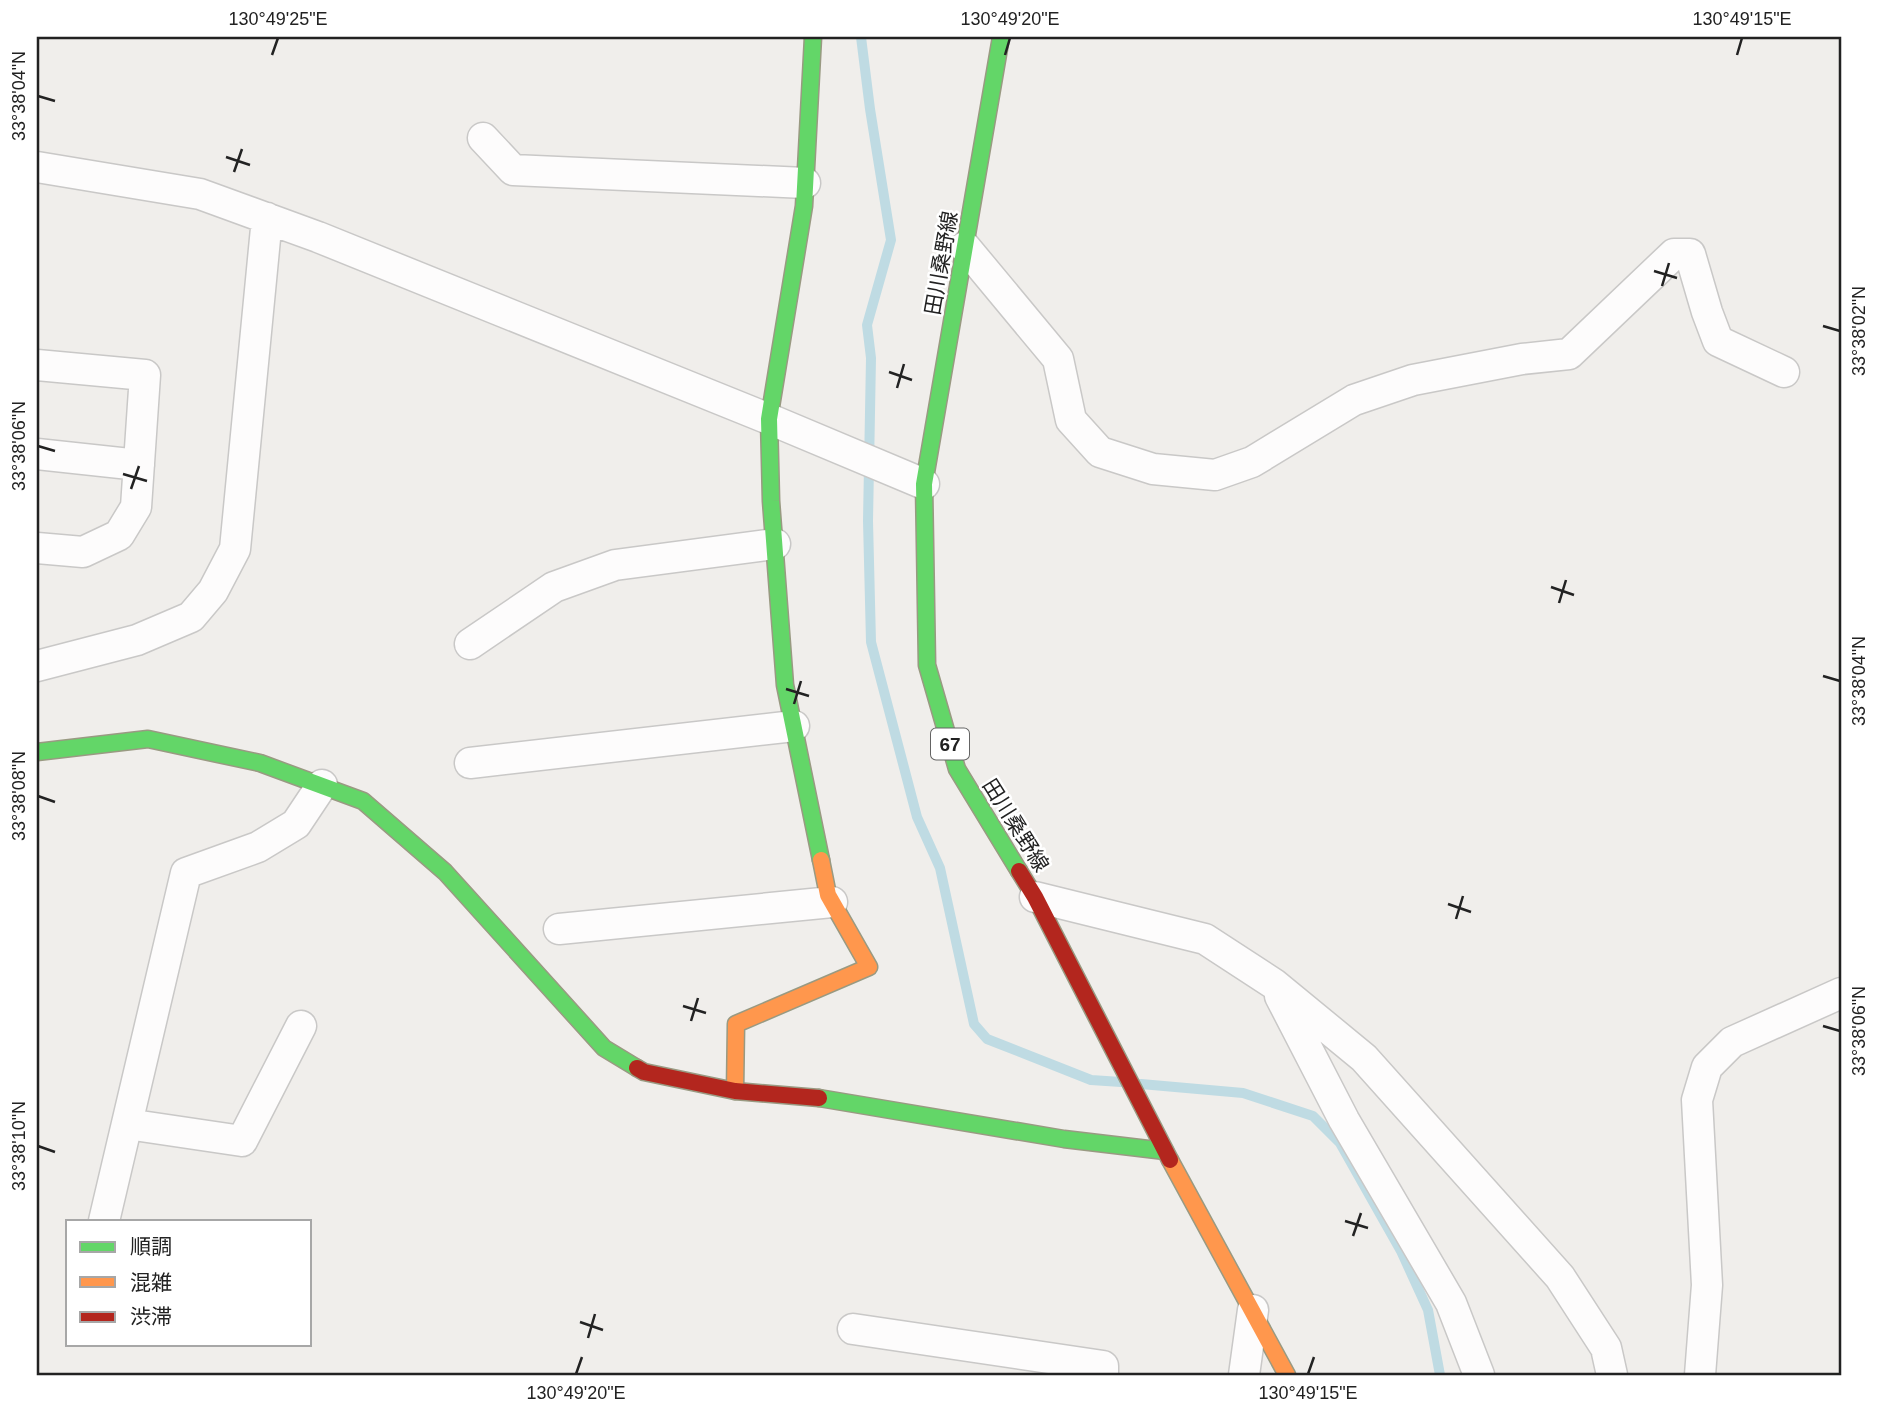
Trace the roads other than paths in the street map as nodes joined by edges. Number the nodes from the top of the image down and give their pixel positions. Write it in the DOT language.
graph roads {
  1 [pos="814,37"];
  2 [pos="1001,37"];
  3 [pos="483,138"];
  4 [pos="37,166"];
  5 [pos="805,183"];
  6 [pos="267,218"];
  7 [pos="965,247"];
  8 [pos="37,365"];
  9 [pos="1784,372"];
  10 [pos="769,419"];
  11 [pos="37,454"];
  12 [pos="139,465"];
  13 [pos="924,484"];
  14 [pos="775,544"];
  15 [pos="37,548"];
  16 [pos="470,643"];
  17 [pos="37,666"];
  18 [pos="794,726"];
  19 [pos="37,752"];
  20 [pos="470,763"];
  21 [pos="322,785"];
  22 [pos="1035,897"];
  23 [pos="832,902"];
  24 [pos="559,929"];
  25 [pos="1274,984"];
  26 [pos="1841,993"];
  27 [pos="301,1026"];
  28 [pos="735,1091"];
  29 [pos="127,1124"];
  30 [pos="1165,1151"];
  31 [pos="104,1220"];
  32 [pos="1253,1310"];
  33 [pos="853,1328"];
  34 [pos="1103,1375"];
  35 [pos="1244,1375"];
  36 [pos="1287,1375"];
  37 [pos="1479,1375"];
  38 [pos="1612,1375"];
  39 [pos="1700,1375"];
  1 -- 5 [label="street"];
  2 -- 7 [label="street, 田川桑野線 / 67"];
  3 -- 5 [label="street"];
  4 -- 6 [label="street"];
  5 -- 10 [label="street"];
  6 -- 10 [label="street"];
  6 -- 17 [label="street"];
  7 -- 9 [label="street"];
  7 -- 13 [label="street, 田川桑野線 / 67"];
  8 -- 12 [label="street"];
  10 -- 13 [label="street"];
  10 -- 14 [label="street"];
  11 -- 12 [label="street"];
  12 -- 15 [label="street"];
  13 -- 22 [label="street, 田川桑野線 / 67"];
  14 -- 16 [label="street"];
  14 -- 18 [label="street"];
  18 -- 20 [label="street"];
  18 -- 23 [label="street"];
  19 -- 21 [label="street"];
  21 -- 28 [label="street"];
  21 -- 29 [label="street"];
  22 -- 25 [label="street"];
  22 -- 30 [label="street, 田川桑野線 / 67"];
  23 -- 24 [label="street"];
  23 -- 28 [label="street"];
  25 -- 37 [label="street"];
  25 -- 38 [label="street"];
  26 -- 39 [label="street"];
  27 -- 29 [label="street"];
  28 -- 30 [label="street"];
  29 -- 31 [label="street"];
  30 -- 32 [label="street, 田川桑野線 / 67"];
  32 -- 35 [label="street"];
  32 -- 36 [label="street, 田川桑野線 / 67"];
  33 -- 34 [label="street"];
}
